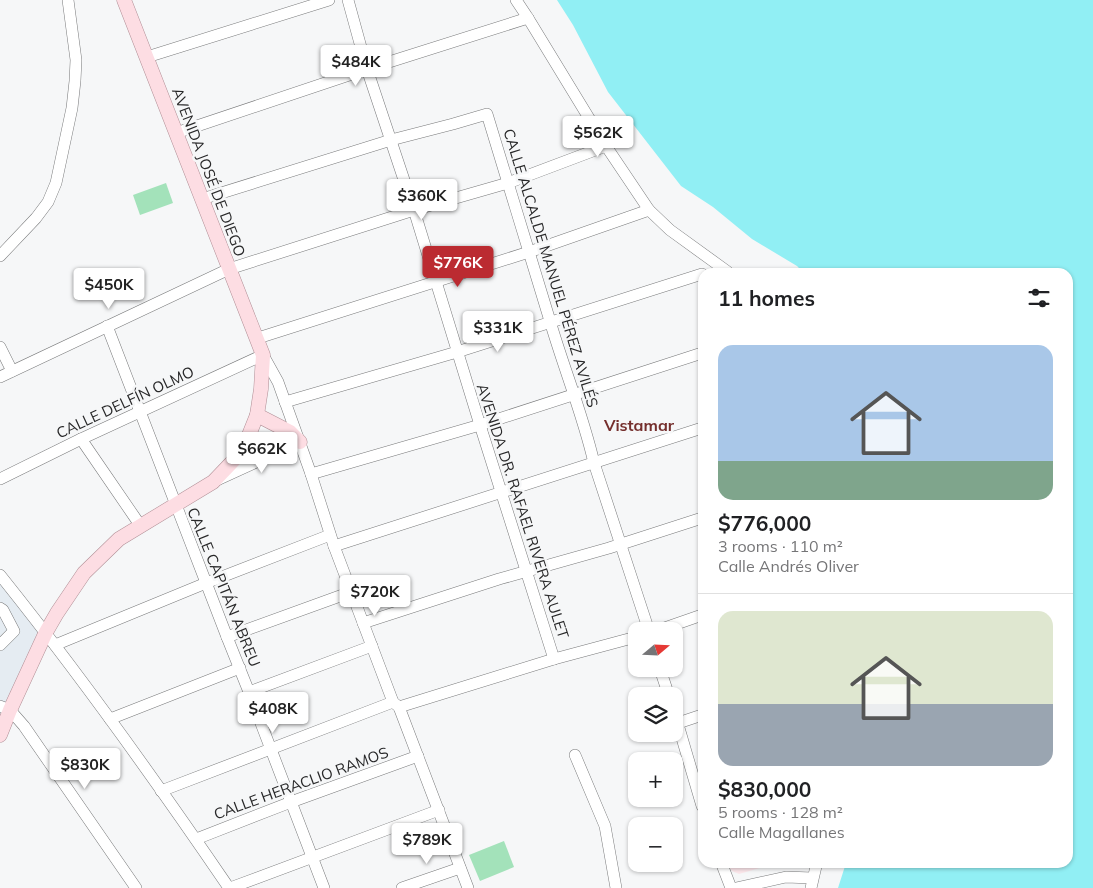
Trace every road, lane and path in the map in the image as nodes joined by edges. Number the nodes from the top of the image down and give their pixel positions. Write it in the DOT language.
graph roads {
  1 [pos="68,0"];
  2 [pos="124,0"];
  3 [pos="329,0"];
  4 [pos="348,0"];
  5 [pos="516,0"];
  6 [pos="528,18"];
  7 [pos="147,57"];
  8 [pos="367,69"];
  9 [pos="176,133"];
  10 [pos="391,140"];
  11 [pos="606,146"];
  12 [pos="508,183"];
  13 [pos="202,199"];
  14 [pos="414,210"];
  15 [pos="649,210"];
  16 [pos="529,252"];
  17 [pos="0,256"];
  18 [pos="722,268"];
  19 [pos="229,269"];
  20 [pos="698,275"];
  21 [pos="436,281"];
  22 [pos="550,323"];
  23 [pos="107,326"];
  24 [pos="258,338"];
  25 [pos="0,347"];
  26 [pos="457,352"];
  27 [pos="698,354"];
  28 [pos="263,355"];
  29 [pos="12,371"];
  30 [pos="0,377"];
  31 [pos="574,395"];
  32 [pos="285,402"];
  33 [pos="139,412"];
  34 [pos="257,415"];
  35 [pos="480,425"];
  36 [pos="698,429"];
  37 [pos="81,439"];
  38 [pos="300,442"];
  39 [pos="594,463"];
  40 [pos="311,474"];
  41 [pos="0,479"];
  42 [pos="213,482"];
  43 [pos="501,492"];
  44 [pos="175,504"];
  45 [pos="698,519"];
  46 [pos="140,525"];
  47 [pos="332,541"];
  48 [pos="621,545"];
  49 [pos="526,571"];
  50 [pos="0,575"];
  51 [pos="206,582"];
  52 [pos="351,592"];
  53 [pos="0,608"];
  54 [pos="698,616"];
  55 [pos="645,622"];
  56 [pos="682,622"];
  57 [pos="364,623"];
  58 [pos="46,632"];
  59 [pos="227,637"];
  60 [pos="628,639"];
  61 [pos="0,645"];
  62 [pos="55,645"];
  63 [pos="372,646"];
  64 [pos="554,659"];
  65 [pos="240,668"];
  66 [pos="250,692"];
  67 [pos="396,704"];
  68 [pos="5,708"];
  69 [pos="698,716"];
  70 [pos="110,719"];
  71 [pos="683,721"];
  72 [pos="0,735"];
  73 [pos="683,740"];
  74 [pos="271,749"];
  75 [pos="575,754"];
  76 [pos="418,756"];
  77 [pos="161,790"];
  78 [pos="698,792"];
  79 [pos="292,802"];
  80 [pos="439,810"];
  81 [pos="196,839"];
  82 [pos="312,857"];
  83 [pos="460,868"];
  84 [pos="723,868"];
  85 [pos="815,868"];
  86 [pos="811,883"];
  87 [pos="136,888"];
  88 [pos="230,888"];
  89 [pos="324,888"];
  90 [pos="402,888"];
  91 [pos="468,888"];
  92 [pos="616,888"];
  93 [pos="731,888"];
  94 [pos="736,888"];
  1 -- 17 [label="street"];
  2 -- 7 [label="main road, AVENIDA JOSÉ DE DIEGO"];
  3 -- 7 [label="street"];
  4 -- 8 [label="street, AVENIDA DR. RAFAEL RIVERA AULET"];
  5 -- 6 [label="street"];
  6 -- 8 [label="street"];
  6 -- 11 [label="street"];
  7 -- 9 [label="main road, AVENIDA JOSÉ DE DIEGO"];
  8 -- 9 [label="street"];
  8 -- 10 [label="street, AVENIDA DR. RAFAEL RIVERA AULET"];
  9 -- 13 [label="main road, AVENIDA JOSÉ DE DIEGO"];
  10 -- 12 [label="street, CALLE ALCALDE MANUEL PÉREZ AVILÉS"];
  10 -- 13 [label="street"];
  10 -- 14 [label="street, AVENIDA DR. RAFAEL RIVERA AULET"];
  11 -- 12 [label="street"];
  11 -- 15 [label="street"];
  12 -- 14 [label="street"];
  12 -- 16 [label="street, CALLE ALCALDE MANUEL PÉREZ AVILÉS"];
  13 -- 19 [label="main road, AVENIDA JOSÉ DE DIEGO"];
  14 -- 19 [label="street"];
  14 -- 21 [label="street, AVENIDA DR. RAFAEL RIVERA AULET"];
  15 -- 16 [label="street"];
  15 -- 18 [label="street"];
  16 -- 21 [label="street"];
  16 -- 22 [label="street, CALLE ALCALDE MANUEL PÉREZ AVILÉS"];
  19 -- 23 [label="street"];
  19 -- 24 [label="main road, AVENIDA JOSÉ DE DIEGO"];
  20 -- 22 [label="street"];
  21 -- 24 [label="street"];
  21 -- 26 [label="street, AVENIDA DR. RAFAEL RIVERA AULET"];
  22 -- 26 [label="street"];
  22 -- 31 [label="street, CALLE ALCALDE MANUEL PÉREZ AVILÉS"];
  23 -- 29 [label="street"];
  23 -- 33 [label="street, CALLE CAPITÁN ABREU"];
  24 -- 28 [label="main road, AVENIDA JOSÉ DE DIEGO"];
  25 -- 29 [label="street"];
  26 -- 32 [label="street"];
  26 -- 35 [label="street, AVENIDA DR. RAFAEL RIVERA AULET"];
  27 -- 31 [label="street"];
  28 -- 32 [label="street, AVENIDA JOSÉ DE DIEGO"];
  28 -- 33 [label="street, CALLE DELFÍN OLMO"];
  28 -- 34 [label="main road, AVENIDA JOSÉ DE DIEGO"];
  29 -- 30 [label="street"];
  31 -- 35 [label="street"];
  31 -- 39 [label="street, CALLE ALCALDE MANUEL PÉREZ AVILÉS"];
  32 -- 38 [label="street, AVENIDA JOSÉ DE DIEGO"];
  33 -- 37 [label="street, CALLE DELFÍN OLMO"];
  33 -- 44 [label="street, CALLE CAPITÁN ABREU"];
  34 -- 38 [label="main road"];
  34 -- 42 [label="main road, AVENIDA JOSÉ DE DIEGO"];
  35 -- 40 [label="street"];
  35 -- 43 [label="street, AVENIDA DR. RAFAEL RIVERA AULET"];
  36 -- 39 [label="street"];
  37 -- 41 [label="street, CALLE DELFÍN OLMO"];
  37 -- 46 [label="street"];
  38 -- 40 [label="street, AVENIDA JOSÉ DE DIEGO"];
  38 -- 42 [label="street"];
  39 -- 43 [label="street"];
  39 -- 48 [label="street, CALLE ALCALDE MANUEL PÉREZ AVILÉS"];
  40 -- 47 [label="street, AVENIDA JOSÉ DE DIEGO"];
  42 -- 44 [label="main road, AVENIDA JOSÉ DE DIEGO"];
  43 -- 47 [label="street"];
  43 -- 49 [label="street, AVENIDA DR. RAFAEL RIVERA AULET"];
  44 -- 46 [label="main road, AVENIDA JOSÉ DE DIEGO"];
  44 -- 51 [label="street, CALLE CAPITÁN ABREU"];
  45 -- 48 [label="street"];
  46 -- 58 [label="main road, AVENIDA JOSÉ DE DIEGO"];
  47 -- 51 [label="street"];
  47 -- 52 [label="street, AVENIDA JOSÉ DE DIEGO"];
  48 -- 49 [label="street"];
  48 -- 55 [label="street, CALLE ALCALDE MANUEL PÉREZ AVILÉS"];
  49 -- 57 [label="street"];
  49 -- 64 [label="street, AVENIDA DR. RAFAEL RIVERA AULET"];
  50 -- 58 [label="street"];
  51 -- 59 [label="street, CALLE CAPITÁN ABREU"];
  51 -- 62 [label="street"];
  52 -- 57 [label="street, AVENIDA JOSÉ DE DIEGO"];
  52 -- 59 [label="street"];
  53 -- 61 [label="street"];
  54 -- 56 [label="street"];
  57 -- 63 [label="street, AVENIDA JOSÉ DE DIEGO"];
  58 -- 62 [label="street"];
  58 -- 68 [label="main road, AVENIDA JOSÉ DE DIEGO"];
  59 -- 65 [label="street, CALLE CAPITÁN ABREU"];
  60 -- 64 [label="street"];
  62 -- 70 [label="street"];
  63 -- 66 [label="street"];
  63 -- 67 [label="street, AVENIDA JOSÉ DE DIEGO"];
  64 -- 67 [label="street"];
  65 -- 66 [label="street, CALLE CAPITÁN ABREU"];
  65 -- 70 [label="street"];
  66 -- 74 [label="street, CALLE CAPITÁN ABREU"];
  67 -- 74 [label="street"];
  67 -- 76 [label="street, AVENIDA JOSÉ DE DIEGO"];
  68 -- 72 [label="main road, AVENIDA JOSÉ DE DIEGO"];
  68 -- 87 [label="street"];
  69 -- 71 [label="street"];
  70 -- 77 [label="street"];
  73 -- 78 [label="street"];
  74 -- 77 [label="street"];
  74 -- 79 [label="street, CALLE CAPITÁN ABREU"];
  75 -- 92 [label="street"];
  76 -- 79 [label="street, CALLE HERACLIO RAMOS"];
  76 -- 80 [label="street, AVENIDA JOSÉ DE DIEGO"];
  77 -- 81 [label="street"];
  79 -- 81 [label="street, CALLE HERACLIO RAMOS"];
  79 -- 82 [label="street, CALLE CAPITÁN ABREU"];
  80 -- 82 [label="street"];
  80 -- 83 [label="street, AVENIDA JOSÉ DE DIEGO"];
  81 -- 88 [label="street"];
  82 -- 88 [label="street"];
  82 -- 89 [label="street, CALLE CAPITÁN ABREU"];
  83 -- 90 [label="street"];
  83 -- 91 [label="street, AVENIDA JOSÉ DE DIEGO"];
  84 -- 93 [label="street"];
  85 -- 86 [label="street"];
  86 -- 94 [label="street"];
}
